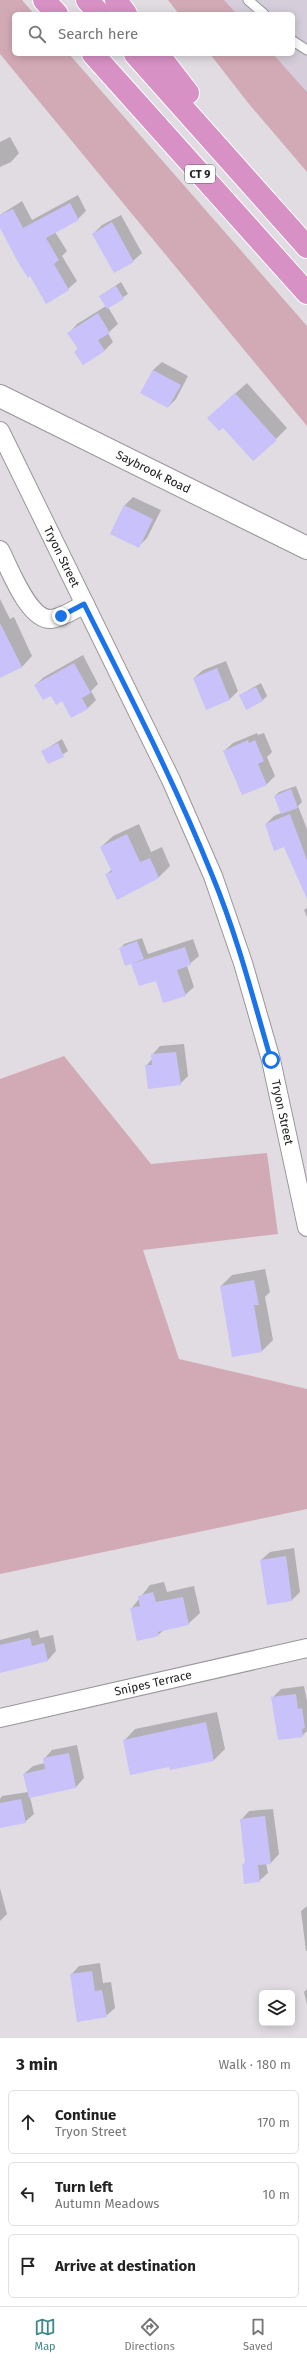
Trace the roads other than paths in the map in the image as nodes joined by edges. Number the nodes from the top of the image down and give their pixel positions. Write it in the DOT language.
graph roads {
  1 [pos="44,0"];
  2 [pos="87,0"];
  3 [pos="116,0"];
  4 [pos="248,0"];
  5 [pos="55,12"];
  6 [pos="98,12"];
  7 [pos="125,12"];
  8 [pos="262,12"];
  9 [pos="295,42"];
  10 [pos="307,50"];
  11 [pos="95,56"];
  12 [pos="137,56"];
  13 [pos="160,56"];
  14 [pos="307,246"];
  15 [pos="307,293"];
  16 [pos="0,396"];
  17 [pos="0,431"];
  18 [pos="307,548"];
  19 [pos="0,550"];
  20 [pos="84,604"];
  21 [pos="307,1227"];
  22 [pos="307,1648"];
  23 [pos="0,1718"];
  1 -- 5 [label="highway"];
  2 -- 6 [label="highway"];
  3 -- 7 [label="highway"];
  4 -- 8 [label="lane"];
  9 -- 10 [label="lane"];
  11 -- 15 [label="highway, CT 9"];
  12 -- 14 [label="highway, CT 9"];
  13 -- 14 [label="highway"];
  16 -- 18 [label="main road, Saybrook Road"];
  17 -- 20 [label="street, Tryon Street"];
  19 -- 20 [label="street"];
  20 -- 21 [label="street, Tryon Street"];
  22 -- 23 [label="street, Snipes Terrace"];
}
